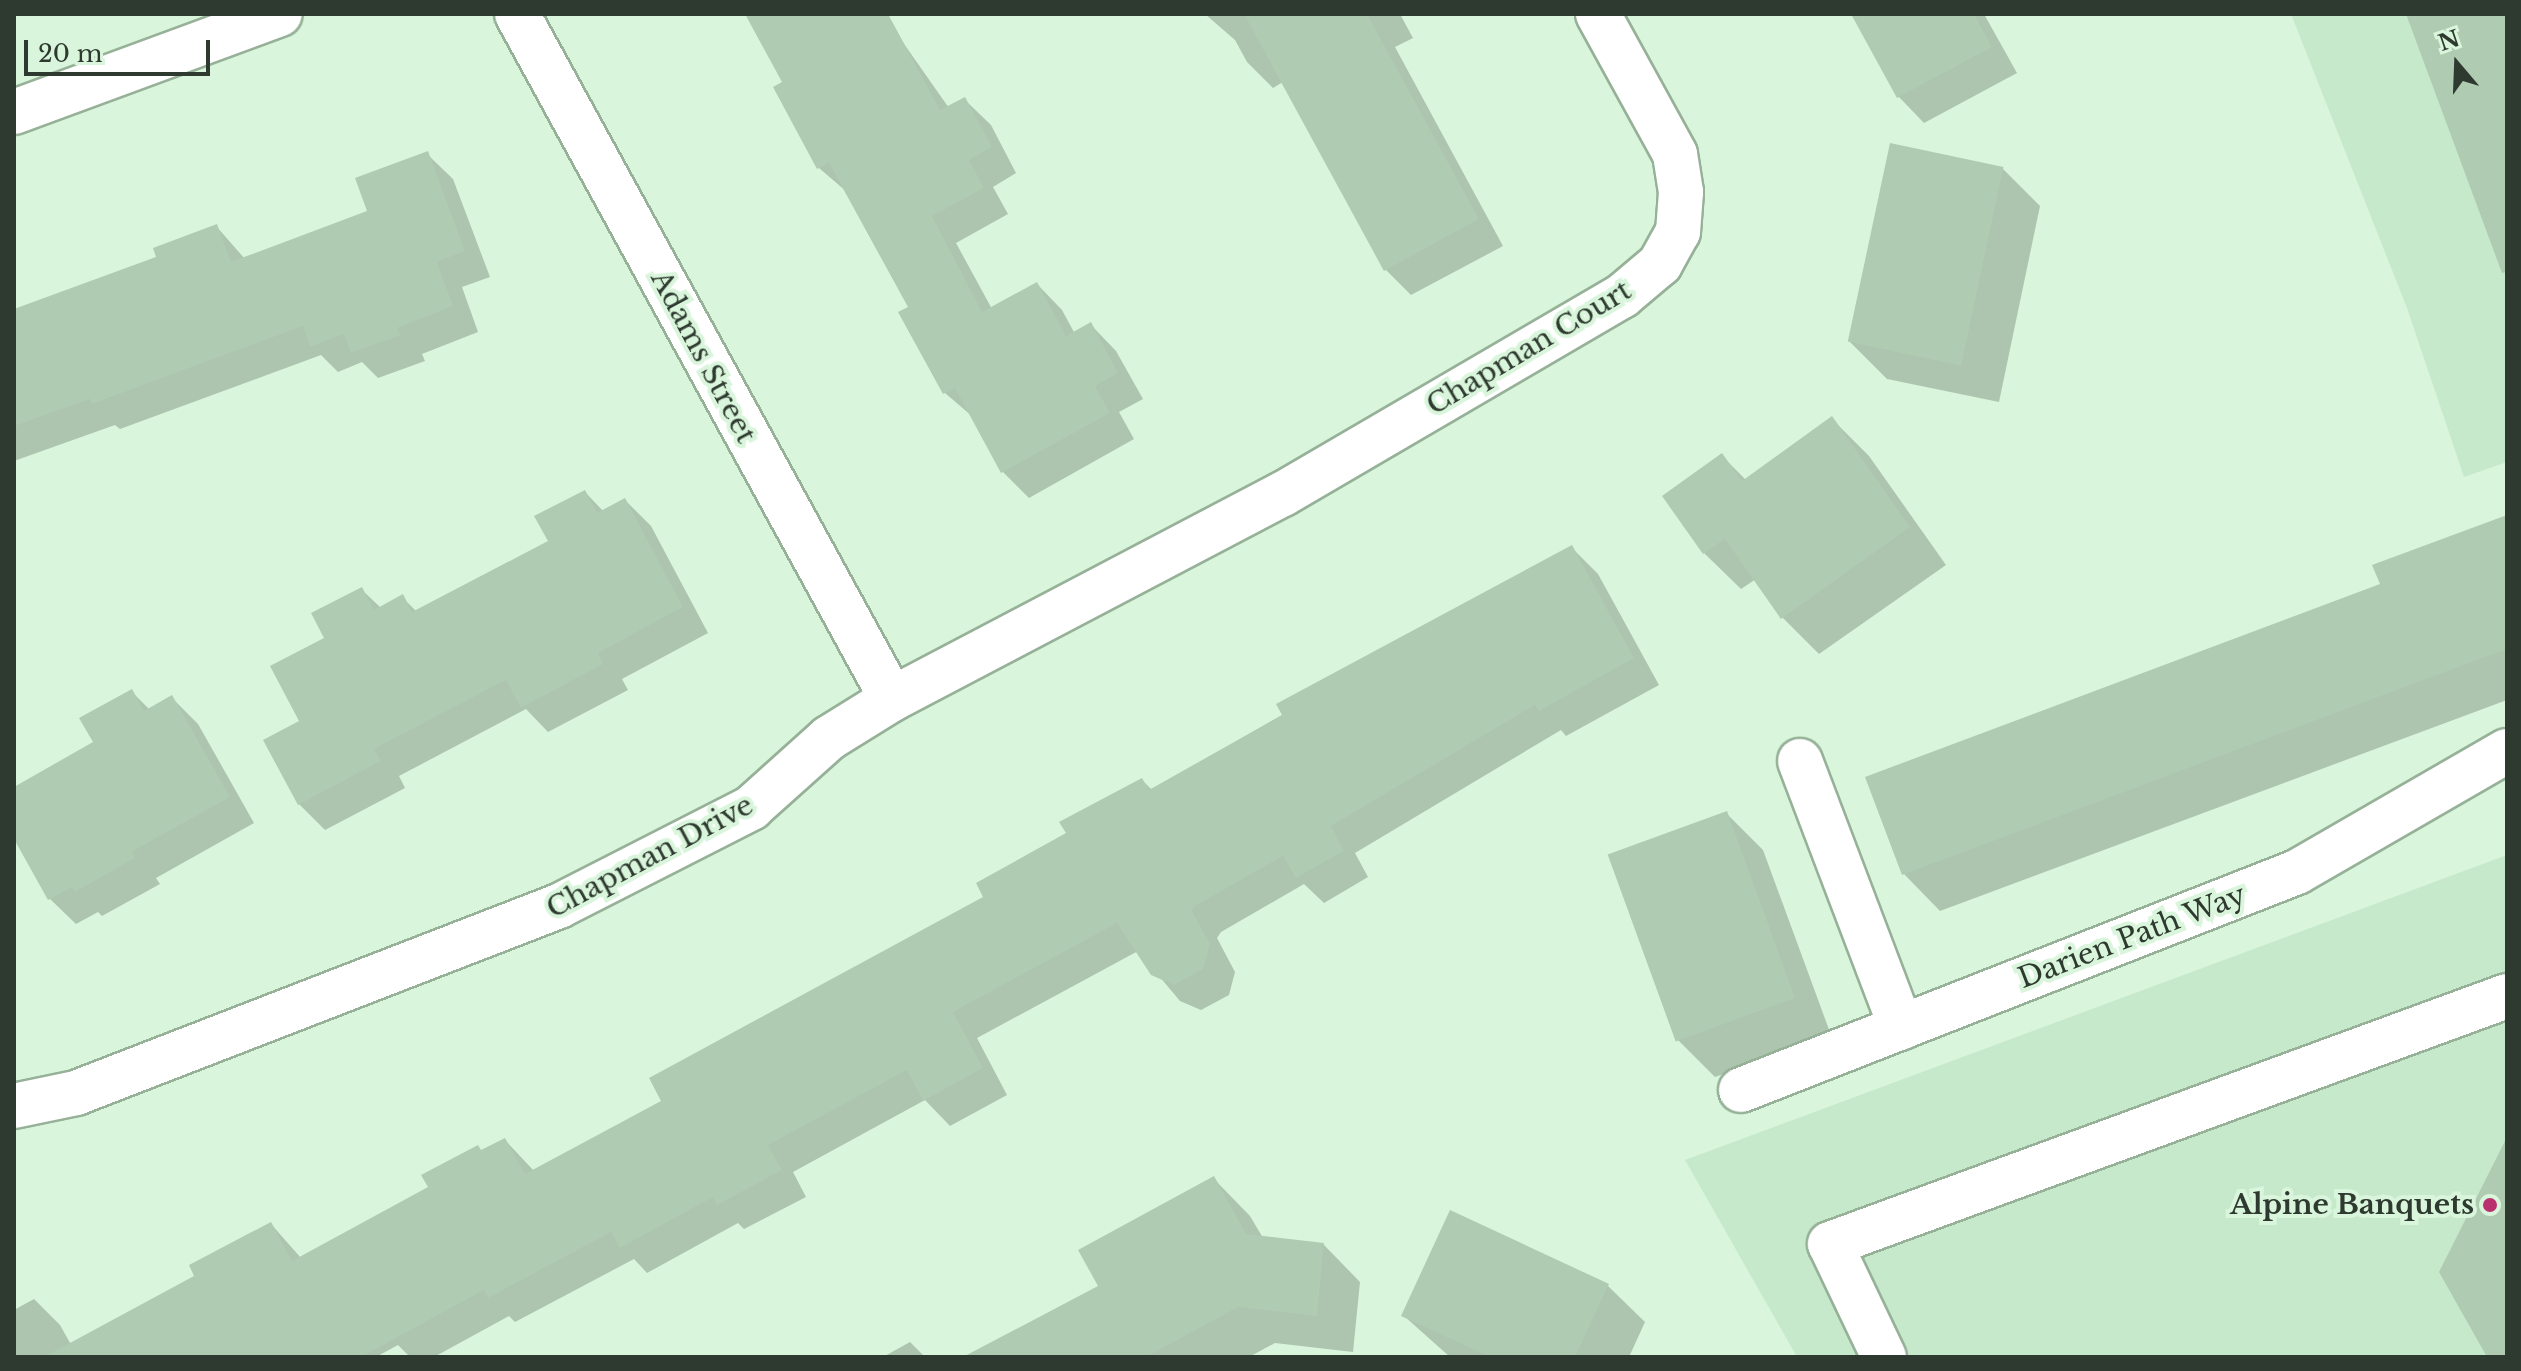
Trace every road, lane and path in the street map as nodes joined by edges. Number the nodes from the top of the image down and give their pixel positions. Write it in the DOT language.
graph roads {
  1 [pos="280,14"];
  2 [pos="517,14"];
  3 [pos="1598,14"];
  4 [pos="14,112"];
  5 [pos="1283,494"];
  6 [pos="892,699"];
  7 [pos="2507,751"];
  8 [pos="1800,761"];
  9 [pos="2507,996"];
  10 [pos="1901,1027"];
  11 [pos="1741,1090"];
  12 [pos="14,1106"];
  13 [pos="1884,1357"];
  1 -- 4 [label="street"];
  2 -- 6 [label="street, Adams Street"];
  3 -- 5 [label="street, Chapman Court"];
  5 -- 6 [label="street, Chapman Drive"];
  6 -- 12 [label="street, Chapman Drive"];
  7 -- 10 [label="street, Darien Path Way"];
  8 -- 10 [label="street"];
  9 -- 13 [label="street"];
  10 -- 11 [label="street, Darien Path Way"];
}
